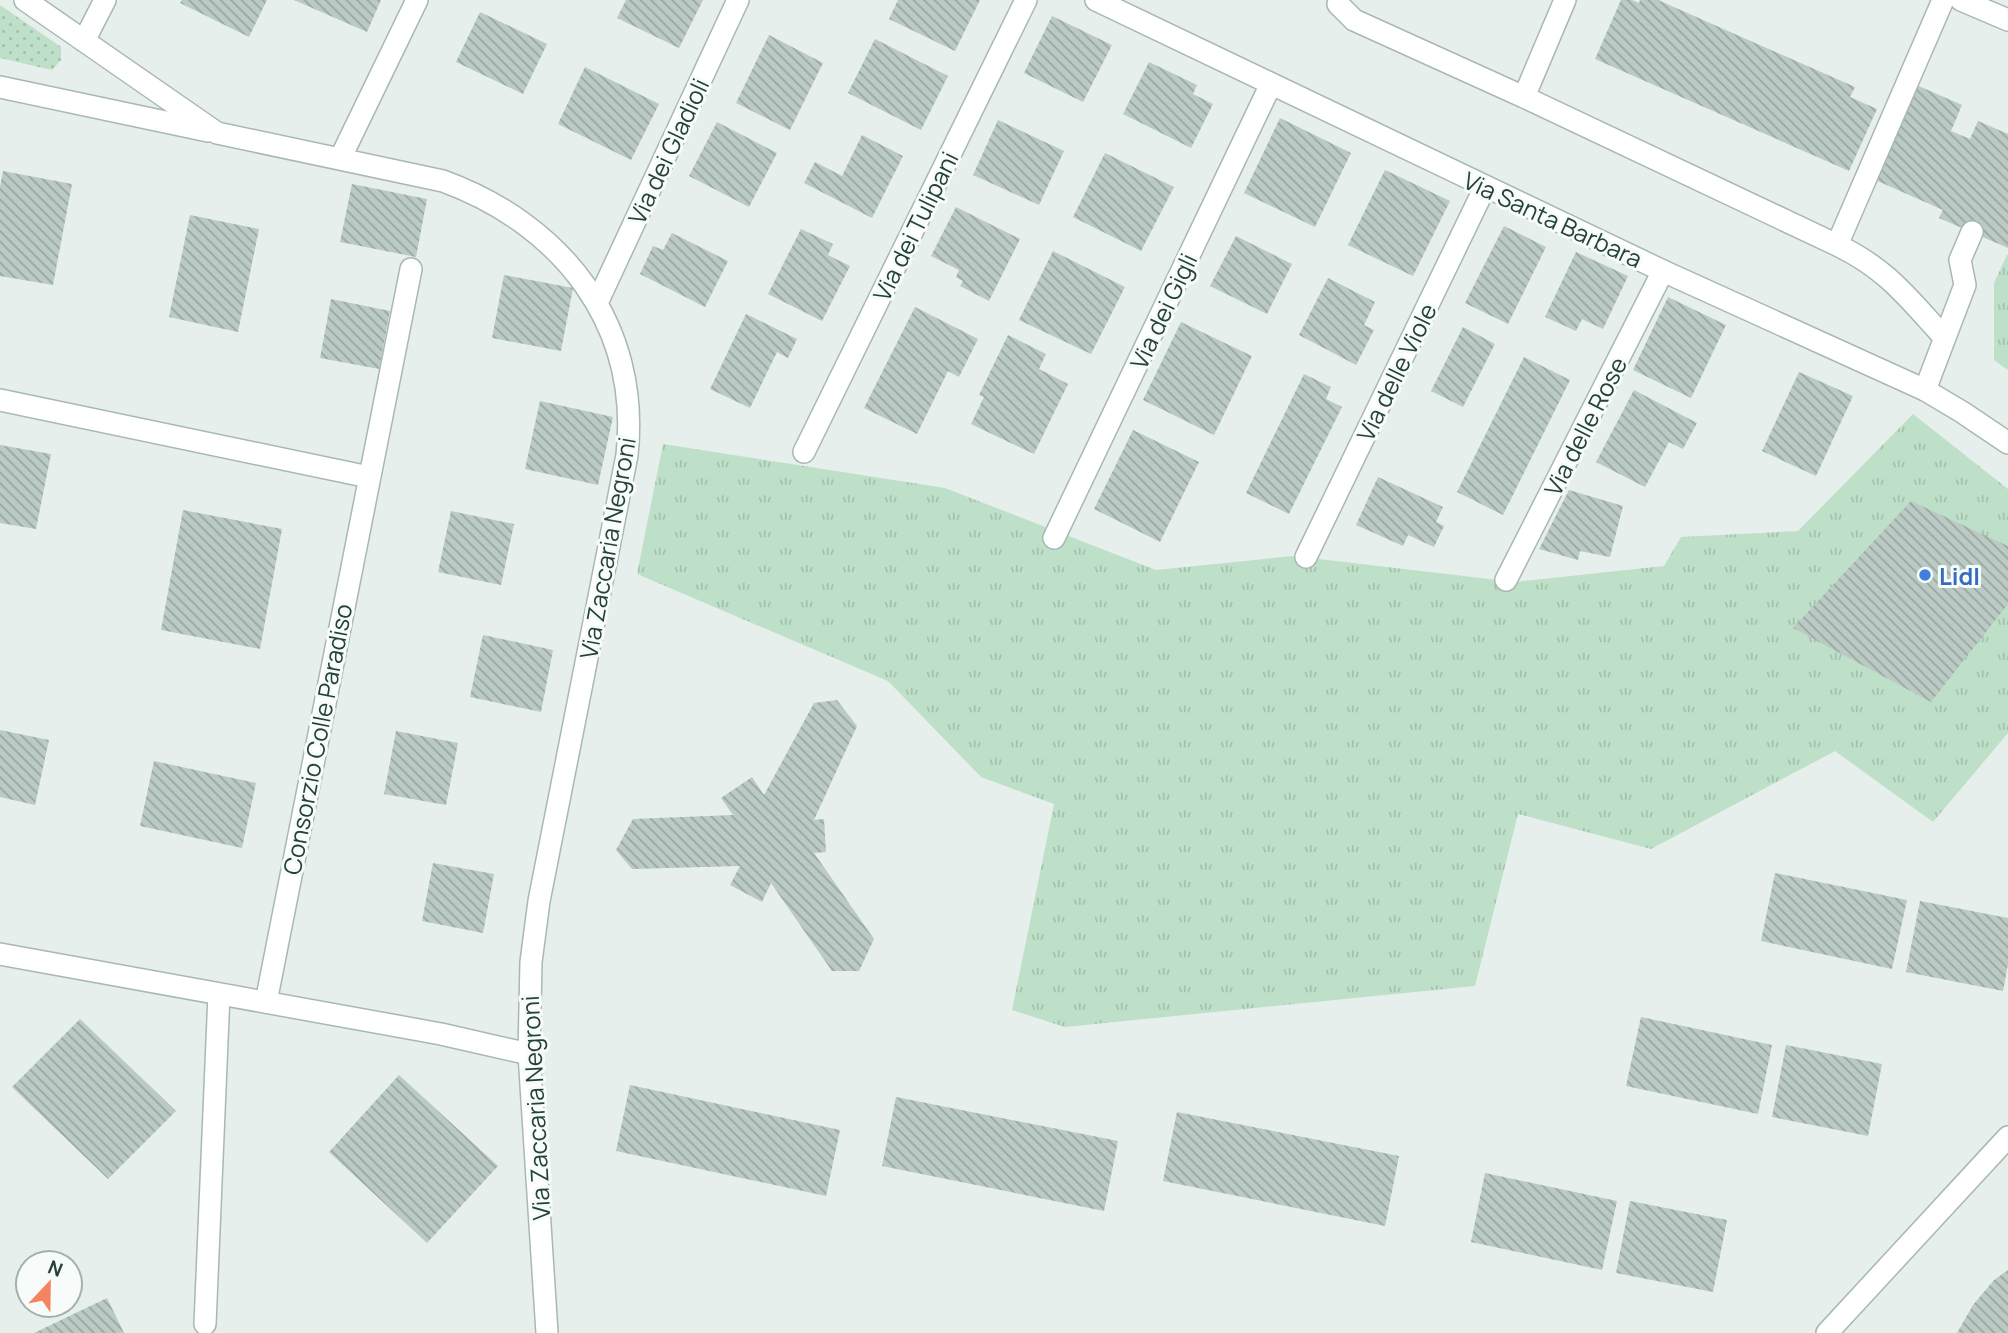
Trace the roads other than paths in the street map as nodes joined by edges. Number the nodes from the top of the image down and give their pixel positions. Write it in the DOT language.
graph roads {
  1 [pos="25,0"];
  2 [pos="105,0"];
  3 [pos="417,0"];
  4 [pos="738,0"];
  5 [pos="1026,0"];
  6 [pos="1096,0"];
  7 [pos="1564,0"];
  8 [pos="1943,0"];
  9 [pos="1961,0"];
  10 [pos="1339,4"];
  11 [pos="2008,20"];
  12 [pos="84,41"];
  13 [pos="1271,84"];
  14 [pos="0,87"];
  15 [pos="1524,97"];
  16 [pos="217,133"];
  17 [pos="340,159"];
  18 [pos="1485,187"];
  19 [pos="1972,232"];
  20 [pos="1837,245"];
  21 [pos="411,269"];
  22 [pos="1663,271"];
  23 [pos="597,303"];
  24 [pos="1944,337"];
  25 [pos="1924,390"];
  26 [pos="0,400"];
  27 [pos="2008,443"];
  28 [pos="804,452"];
  29 [pos="369,477"];
  30 [pos="1054,538"];
  31 [pos="1306,557"];
  32 [pos="1506,580"];
  33 [pos="0,954"];
  34 [pos="219,994"];
  35 [pos="266,1002"];
  36 [pos="529,1054"];
  37 [pos="2008,1137"];
  38 [pos="205,1324"];
  39 [pos="547,1333"];
  40 [pos="1826,1333"];
  1 -- 12 [label="street, Via Zaccaria Negroni"];
  2 -- 12 [label="street"];
  3 -- 17 [label="street"];
  4 -- 23 [label="street, Via dei Gladioli"];
  5 -- 28 [label="street, Via dei Tulipani"];
  6 -- 13 [label="street, Via Santa Barbara"];
  7 -- 15 [label="street"];
  8 -- 20 [label="street"];
  9 -- 11 [label="street"];
  10 -- 15 [label="street"];
  12 -- 16 [label="street, Via Zaccaria Negroni"];
  13 -- 18 [label="street, Via Santa Barbara"];
  13 -- 30 [label="street, Via dei Gigli"];
  14 -- 16 [label="street"];
  15 -- 20 [label="street"];
  16 -- 17 [label="street, Via Zaccaria Negroni"];
  17 -- 23 [label="street, Via Zaccaria Negroni"];
  18 -- 22 [label="street, Via Santa Barbara"];
  18 -- 31 [label="street, Via delle Viole"];
  19 -- 24 [label="street"];
  20 -- 24 [label="street"];
  21 -- 29 [label="street, Consorzio Colle Paradiso"];
  22 -- 25 [label="street, Via Santa Barbara"];
  22 -- 32 [label="street, Via delle Rose"];
  23 -- 36 [label="street, Via Zaccaria Negroni"];
  24 -- 25 [label="street"];
  25 -- 27 [label="street, Via Santa Barbara"];
  26 -- 29 [label="street"];
  29 -- 35 [label="street, Consorzio Colle Paradiso"];
  33 -- 34 [label="street"];
  34 -- 35 [label="street"];
  34 -- 38 [label="street"];
  35 -- 36 [label="street"];
  36 -- 39 [label="street, Via Zaccaria Negroni"];
  37 -- 40 [label="street"];
}
